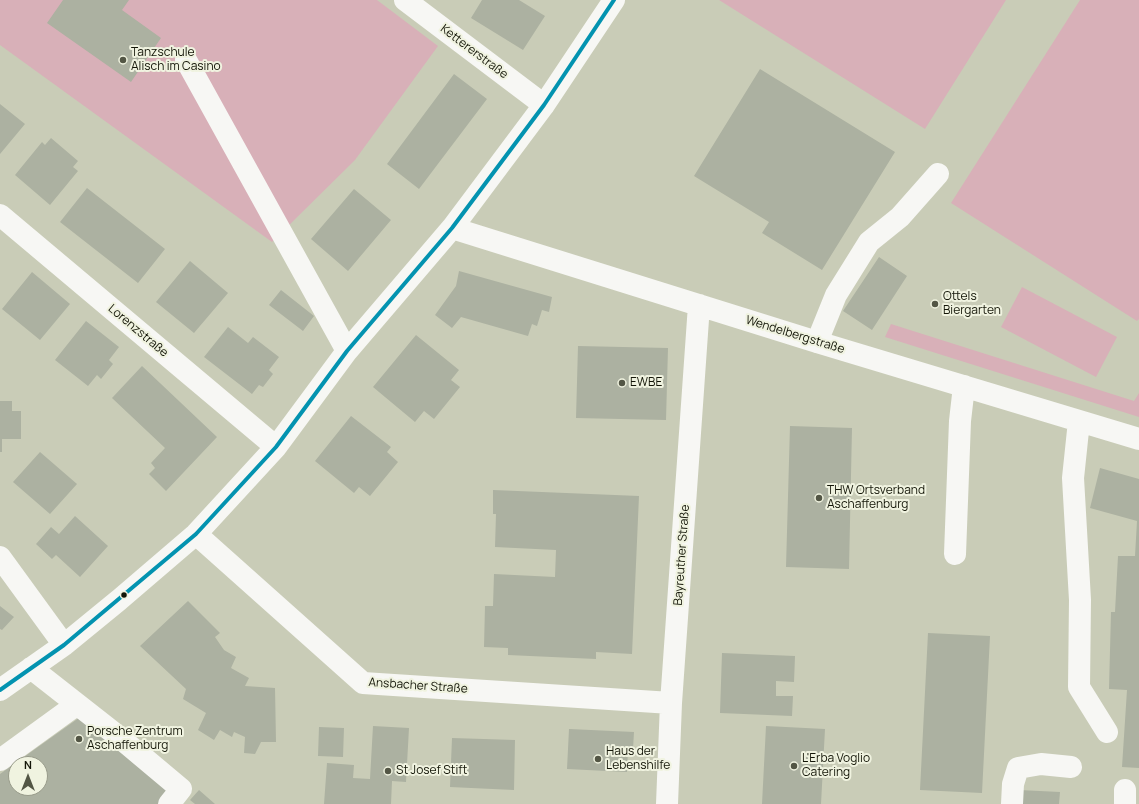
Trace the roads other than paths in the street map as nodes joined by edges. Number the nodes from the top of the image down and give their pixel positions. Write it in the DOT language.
graph roads {
  1 [pos="405,0"];
  2 [pos="614,0"];
  3 [pos="186,60"];
  4 [pos="544,105"];
  5 [pos="938,174"];
  6 [pos="0,215"];
  7 [pos="452,228"];
  8 [pos="699,305"];
  9 [pos="817,342"];
  10 [pos="347,351"];
  11 [pos="964,386"];
  12 [pos="1079,421"];
  13 [pos="1139,439"];
  14 [pos="276,447"];
  15 [pos="196,534"];
  16 [pos="955,554"];
  17 [pos="0,557"];
  18 [pos="64,645"];
  19 [pos="31,668"];
  20 [pos="0,690"];
  21 [pos="76,704"];
  22 [pos="671,704"];
  23 [pos="1107,732"];
  24 [pos="0,760"];
  25 [pos="1071,767"];
  26 [pos="169,804"];
  27 [pos="667,804"];
  28 [pos="1012,804"];
  1 -- 4 [label="street, Kettererstraße"];
  2 -- 4 [label="street"];
  3 -- 10 [label="street"];
  4 -- 7 [label="street"];
  5 -- 9 [label="street"];
  6 -- 14 [label="street, Lorenzstraße"];
  7 -- 8 [label="street, Wendelbergstraße"];
  7 -- 10 [label="street"];
  8 -- 9 [label="street, Wendelbergstraße"];
  8 -- 22 [label="street, Bayreuther Straße"];
  9 -- 11 [label="street, Wendelbergstraße"];
  10 -- 14 [label="street"];
  11 -- 12 [label="street, Wendelbergstraße"];
  11 -- 16 [label="street"];
  12 -- 13 [label="street, Wendelbergstraße"];
  12 -- 23 [label="street"];
  14 -- 15 [label="street"];
  15 -- 18 [label="street"];
  15 -- 22 [label="street, Ansbacher Straße"];
  17 -- 18 [label="street"];
  18 -- 19 [label="street"];
  19 -- 20 [label="street"];
  19 -- 21 [label="street"];
  21 -- 24 [label="street"];
  21 -- 26 [label="street"];
  22 -- 27 [label="street, Bayreuther Straße"];
  25 -- 28 [label="street"];
}
